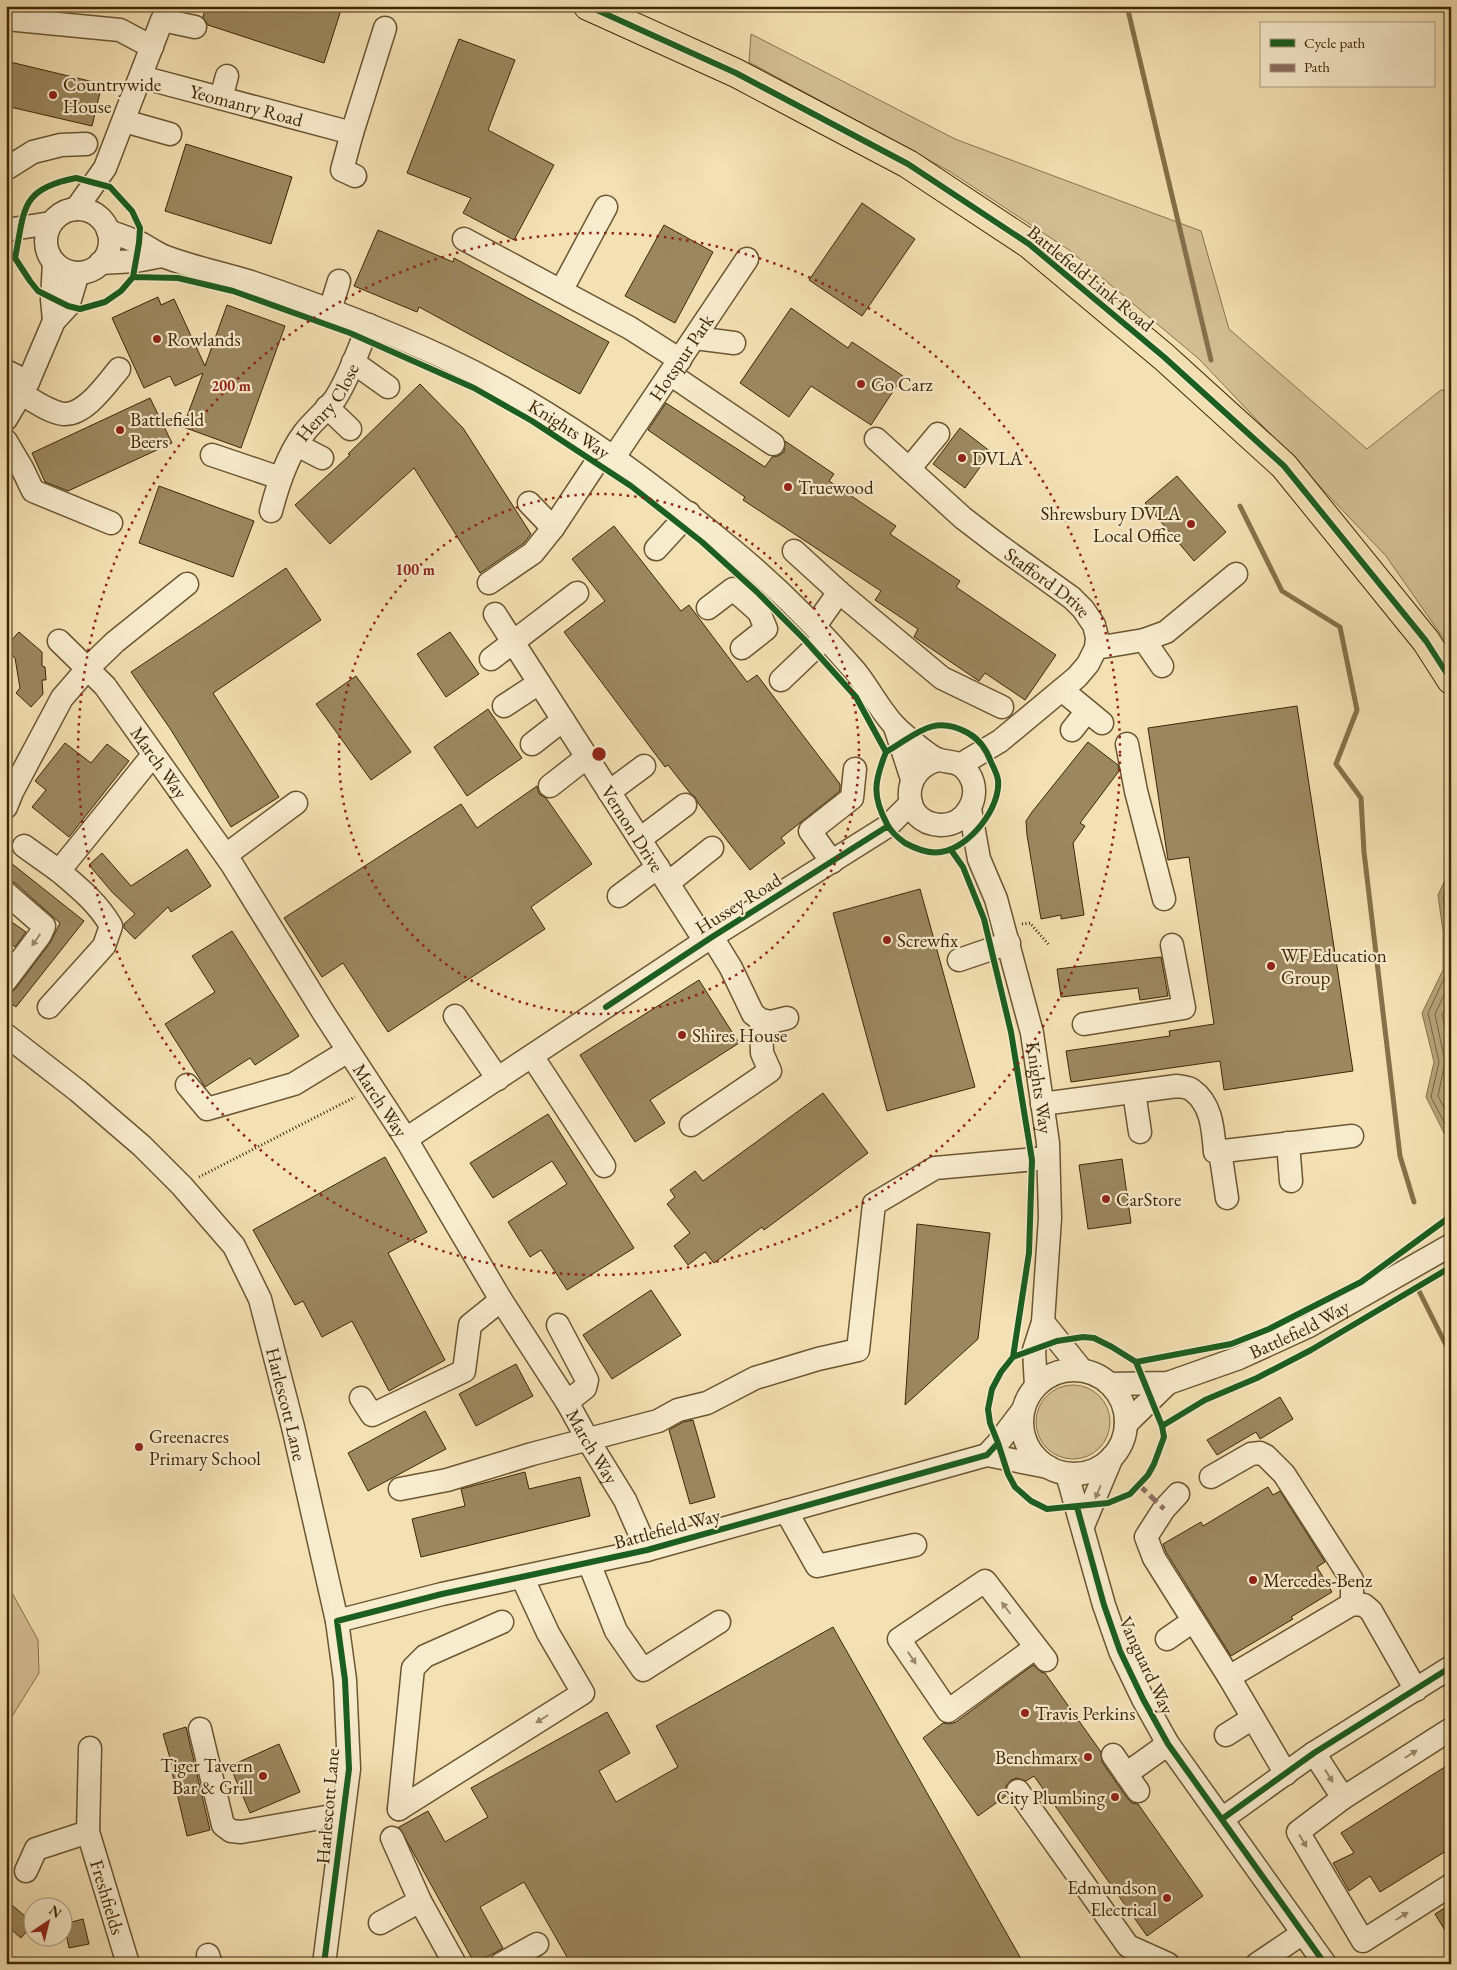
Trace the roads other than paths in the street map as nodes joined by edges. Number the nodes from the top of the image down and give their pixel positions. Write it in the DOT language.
graph roads {
  1 [pos="588,6"];
  2 [pos="6,19"];
  3 [pos="195,27"];
  4 [pos="385,28"];
  5 [pos="152,47"];
  6 [pos="227,76"];
  7 [pos="141,77"];
  8 [pos="221,98"];
  9 [pos="124,120"];
  10 [pos="352,133"];
  11 [pos="170,134"];
  12 [pos="86,144"];
  13 [pos="6,169"];
  14 [pos="355,176"];
  15 [pos="606,207"];
  16 [pos="93,218"];
  17 [pos="51,224"];
  18 [pos="6,230"];
  19 [pos="6,234"];
  20 [pos="464,239"];
  21 [pos="51,256"];
  22 [pos="162,256"];
  23 [pos="747,259"];
  24 [pos="100,264"];
  25 [pos="78,273"];
  26 [pos="338,281"];
  27 [pos="560,291"];
  28 [pos="330,310"];
  29 [pos="54,321"];
  30 [pos="369,325"];
  31 [pos="695,338"];
  32 [pos="734,343"];
  33 [pos="353,362"];
  34 [pos="675,367"];
  35 [pos="119,369"];
  36 [pos="6,371"];
  37 [pos="388,387"];
  38 [pos="25,388"];
  39 [pos="327,407"];
  40 [pos="6,419"];
  41 [pos="350,428"];
  42 [pos="938,434"];
  43 [pos="876,439"];
  44 [pos="6,441"];
  45 [pos="773,444"];
  46 [pos="297,445"];
  47 [pos="609,454"];
  48 [pos="212,456"];
  49 [pos="322,458"];
  50 [pos="909,469"];
  51 [pos="280,478"];
  52 [pos="529,503"];
  53 [pos="271,511"];
  54 [pos="689,513"];
  55 [pos="111,523"];
  56 [pos="553,528"];
  57 [pos="656,549"];
  58 [pos="794,551"];
  59 [pos="1236,574"];
  60 [pos="489,583"];
  61 [pos="187,584"];
  62 [pos="838,592"];
  63 [pos="577,593"];
  64 [pos="782,594"];
  65 [pos="708,608"];
  66 [pos="759,612"];
  67 [pos="495,614"];
  68 [pos="820,632"];
  69 [pos="1144,640"];
  70 [pos="59,641"];
  71 [pos="512,641"];
  72 [pos="742,648"];
  73 [pos="1096,648"];
  74 [pos="491,659"];
  75 [pos="1162,666"];
  76 [pos="88,668"];
  77 [pos="781,680"];
  78 [pos="1451,680"];
  79 [pos="539,683"];
  80 [pos="1062,690"];
  81 [pos="504,706"];
  82 [pos="1002,707"];
  83 [pos="563,720"];
  84 [pos="895,727"];
  85 [pos="1072,730"];
  86 [pos="1000,741"];
  87 [pos="532,744"];
  88 [pos="1128,744"];
  89 [pos="153,755"];
  90 [pos="587,757"];
  91 [pos="938,760"];
  92 [pos="960,765"];
  93 [pos="644,766"];
  94 [pos="855,769"];
  95 [pos="912,779"];
  96 [pos="974,785"];
  97 [pos="550,786"];
  98 [pos="609,792"];
  99 [pos="296,803"];
  100 [pos="911,803"];
  101 [pos="685,805"];
  102 [pos="6,807"];
  103 [pos="970,809"];
  104 [pos="941,823"];
  105 [pos="888,826"];
  106 [pos="640,840"];
  107 [pos="24,846"];
  108 [pos="712,848"];
  109 [pos="226,855"];
  110 [pos="979,859"];
  111 [pos="832,862"];
  112 [pos="59,871"];
  113 [pos="663,875"];
  114 [pos="6,893"];
  115 [pos="619,896"];
  116 [pos="1164,900"];
  117 [pos="1007,935"];
  118 [pos="708,939"];
  119 [pos="1172,945"];
  120 [pos="959,960"];
  121 [pos="8,972"];
  122 [pos="49,1007"];
  123 [pos="455,1016"];
  124 [pos="787,1018"];
  125 [pos="761,1020"];
  126 [pos="1084,1024"];
  127 [pos="6,1035"];
  128 [pos="348,1051"];
  129 [pos="532,1056"];
  130 [pos="498,1079"];
  131 [pos="187,1085"];
  132 [pos="1134,1092"];
  133 [pos="1042,1104"];
  134 [pos="691,1125"];
  135 [pos="1140,1132"];
  136 [pos="1352,1136"];
  137 [pos="406,1140"];
  138 [pos="1288,1143"];
  139 [pos="1220,1151"];
  140 [pos="1048,1158"];
  141 [pos="604,1166"];
  142 [pos="1291,1181"];
  143 [pos="1227,1198"];
  144 [pos="1451,1245"];
  145 [pos="501,1300"];
  146 [pos="1043,1322"];
  147 [pos="558,1325"];
  148 [pos="1081,1369"];
  149 [pos="1168,1383"];
  150 [pos="1110,1384"];
  151 [pos="1036,1386"];
  152 [pos="361,1398"];
  153 [pos="567,1402"];
  154 [pos="1022,1410"];
  155 [pos="1126,1424"];
  156 [pos="588,1440"];
  157 [pos="987,1455"];
  158 [pos="1112,1457"];
  159 [pos="1058,1470"];
  160 [pos="1211,1477"];
  161 [pos="400,1489"];
  162 [pos="1178,1494"];
  163 [pos="786,1511"];
  164 [pos="1083,1526"];
  165 [pos="915,1545"];
  166 [pos="647,1550"];
  167 [pos="589,1563"];
  168 [pos="522,1577"];
  169 [pos="1352,1604"];
  170 [pos="337,1621"];
  171 [pos="1193,1621"];
  172 [pos="502,1622"];
  173 [pos="719,1622"];
  174 [pos="1167,1639"];
  175 [pos="1041,1653"];
  176 [pos="1451,1667"];
  177 [pos="1229,1677"];
  178 [pos="1416,1690"];
  179 [pos="1253,1718"];
  180 [pos="200,1729"];
  181 [pos="1451,1729"];
  182 [pos="1226,1735"];
  183 [pos="1168,1744"];
  184 [pos="90,1748"];
  185 [pos="1314,1754"];
  186 [pos="1113,1755"];
  187 [pos="1286,1774"];
  188 [pos="1018,1791"];
  189 [pos="1343,1798"];
  190 [pos="343,1814"];
  191 [pos="1222,1819"];
  192 [pos="88,1832"];
  193 [pos="392,1838"];
  194 [pos="26,1871"];
  195 [pos="1451,1885"];
  196 [pos="420,1900"];
  197 [pos="380,1923"];
  198 [pos="1303,1933"];
  199 [pos="536,1944"];
  200 [pos="128,1964"];
  201 [pos="324,1964"];
  202 [pos="455,1964"];
  203 [pos="501,1964"];
  204 [pos="1168,1964"];
  205 [pos="1257,1964"];
  206 [pos="1325,1964"];
  1 -- 78 [label="main road, Battlefield Link Road"];
  2 -- 5 [label="street"];
  3 -- 5 [label="street"];
  4 -- 10 [label="street"];
  5 -- 7 [label="street"];
  6 -- 8 [label="street"];
  7 -- 8 [label="street, Yeomanry Road"];
  7 -- 9 [label="street"];
  8 -- 10 [label="street, Yeomanry Road"];
  9 -- 11 [label="street"];
  9 -- 16 [label="street"];
  10 -- 14 [label="street"];
  12 -- 13 [label="street"];
  15 -- 27 [label="street"];
  16 -- 17 [label="street"];
  16 -- 22 [label="street, Knights Way"];
  16 -- 24 [label="street"];
  17 -- 18 [label="street"];
  17 -- 21 [label="street"];
  19 -- 21 [label="street"];
  20 -- 27 [label="street"];
  21 -- 25 [label="street"];
  21 -- 29 [label="street"];
  22 -- 24 [label="street, Knights Way"];
  22 -- 28 [label="street, Knights Way"];
  23 -- 31 [label="street, Hotspur Park"];
  24 -- 25 [label="street, Knights Way"];
  25 -- 29 [label="street"];
  26 -- 28 [label="street"];
  27 -- 34 [label="street"];
  28 -- 30 [label="street, Knights Way"];
  29 -- 38 [label="street"];
  30 -- 33 [label="street, Henry Close"];
  30 -- 47 [label="street, Knights Way"];
  31 -- 32 [label="street"];
  31 -- 34 [label="street, Hotspur Park"];
  33 -- 37 [label="street"];
  33 -- 39 [label="street, Henry Close"];
  34 -- 45 [label="street"];
  34 -- 47 [label="street, Hotspur Park"];
  35 -- 38 [label="street"];
  36 -- 38 [label="street"];
  38 -- 40 [label="street"];
  39 -- 41 [label="street"];
  39 -- 46 [label="street, Henry Close"];
  42 -- 50 [label="street"];
  43 -- 50 [label="street, Stafford Drive"];
  44 -- 55 [label="street"];
  46 -- 49 [label="street"];
  46 -- 51 [label="street, Henry Close"];
  47 -- 54 [label="street, Knights Way"];
  47 -- 56 [label="street, Hotspur Park"];
  48 -- 51 [label="street"];
  50 -- 73 [label="street, Stafford Drive"];
  51 -- 53 [label="street, Henry Close"];
  52 -- 56 [label="street"];
  54 -- 57 [label="street"];
  54 -- 64 [label="street, Knights Way"];
  56 -- 60 [label="street, Hotspur Park"];
  58 -- 62 [label="street"];
  59 -- 69 [label="street"];
  61 -- 76 [label="street"];
  62 -- 68 [label="street"];
  62 -- 82 [label="street"];
  63 -- 71 [label="street"];
  64 -- 66 [label="street"];
  64 -- 68 [label="street, Knights Way"];
  65 -- 66 [label="street"];
  66 -- 72 [label="street"];
  67 -- 71 [label="street, Vernon Drive"];
  68 -- 77 [label="street"];
  68 -- 84 [label="street, Knights Way"];
  69 -- 73 [label="street"];
  69 -- 75 [label="street"];
  70 -- 76 [label="street, March Way"];
  71 -- 74 [label="street"];
  71 -- 79 [label="street, Vernon Drive"];
  73 -- 80 [label="street"];
  76 -- 89 [label="street, March Way"];
  76 -- 102 [label="street"];
  79 -- 81 [label="street"];
  79 -- 83 [label="street, Vernon Drive"];
  80 -- 85 [label="street"];
  80 -- 86 [label="street"];
  83 -- 87 [label="street"];
  83 -- 90 [label="street, Vernon Drive"];
  84 -- 91 [label="street, Knights Way"];
  84 -- 95 [label="street, Knights Way"];
  86 -- 92 [label="street"];
  86 -- 96 [label="street"];
  88 -- 116 [label="street"];
  89 -- 109 [label="street, March Way"];
  89 -- 112 [label="street"];
  90 -- 97 [label="street"];
  90 -- 98 [label="street, Vernon Drive"];
  91 -- 92 [label="street, Knights Way"];
  91 -- 95 [label="street"];
  92 -- 96 [label="street"];
  93 -- 98 [label="street"];
  94 -- 111 [label="street"];
  95 -- 100 [label="street, Knights Way"];
  96 -- 103 [label="street, Knights Way"];
  98 -- 106 [label="street, Vernon Drive"];
  99 -- 109 [label="street"];
  100 -- 104 [label="street, Knights Way"];
  100 -- 105 [label="street, Hussey Road"];
  101 -- 106 [label="street"];
  103 -- 104 [label="street"];
  103 -- 110 [label="street, Knights Way"];
  104 -- 105 [label="street, Hussey Road"];
  104 -- 110 [label="street, Knights Way"];
  105 -- 111 [label="street, Hussey Road"];
  106 -- 113 [label="street, Vernon Drive"];
  107 -- 112 [label="street"];
  108 -- 113 [label="street"];
  109 -- 128 [label="street, March Way"];
  110 -- 117 [label="street, Knights Way"];
  111 -- 118 [label="street, Hussey Road"];
  112 -- 122 [label="street"];
  113 -- 115 [label="street"];
  113 -- 118 [label="street, Vernon Drive"];
  114 -- 121 [label="street, one-way"];
  117 -- 120 [label="street"];
  117 -- 133 [label="street, Knights Way"];
  118 -- 125 [label="street, Vernon Drive"];
  118 -- 129 [label="street, Hussey Road"];
  119 -- 126 [label="street"];
  123 -- 130 [label="street"];
  124 -- 125 [label="street"];
  125 -- 134 [label="street"];
  127 -- 170 [label="street, Harlescott Lane"];
  128 -- 131 [label="street"];
  128 -- 137 [label="street, March Way"];
  129 -- 130 [label="street, Hussey Road"];
  129 -- 141 [label="street"];
  130 -- 137 [label="street, Hussey Road"];
  132 -- 133 [label="street"];
  132 -- 135 [label="street"];
  132 -- 139 [label="street"];
  133 -- 140 [label="street, Knights Way"];
  136 -- 138 [label="street"];
  137 -- 145 [label="street, March Way"];
  138 -- 139 [label="street"];
  138 -- 142 [label="street"];
  139 -- 143 [label="street"];
  140 -- 146 [label="street, Knights Way"];
  140 -- 156 [label="street"];
  144 -- 149 [label="street, Battlefield Way"];
  145 -- 152 [label="street"];
  145 -- 153 [label="street, March Way"];
  146 -- 148 [label="street"];
  146 -- 151 [label="street, Knights Way"];
  147 -- 153 [label="street"];
  148 -- 150 [label="street, Battlefield Way"];
  148 -- 151 [label="street"];
  149 -- 150 [label="street, Battlefield Way"];
  149 -- 155 [label="street, Battlefield Way"];
  150 -- 155 [label="street, Battlefield Way"];
  151 -- 154 [label="street"];
  153 -- 156 [label="street, March Way"];
  154 -- 157 [label="street"];
  154 -- 159 [label="street"];
  155 -- 158 [label="street, Battlefield Way"];
  156 -- 161 [label="street"];
  156 -- 166 [label="street, March Way"];
  157 -- 159 [label="street, Battlefield Way"];
  157 -- 163 [label="street, Battlefield Way"];
  158 -- 159 [label="street, Battlefield Way"];
  158 -- 164 [label="street, one-way"];
  159 -- 164 [label="street, Vanguard Way"];
  160 -- 169 [label="street"];
  162 -- 171 [label="street"];
  163 -- 165 [label="street"];
  163 -- 166 [label="street, Battlefield Way"];
  164 -- 183 [label="street, Vanguard Way"];
  166 -- 167 [label="street, Battlefield Way"];
  167 -- 168 [label="street, Battlefield Way"];
  167 -- 173 [label="street"];
  168 -- 170 [label="street, Battlefield Way"];
  168 -- 172 [label="street, one-way"];
  169 -- 177 [label="street"];
  169 -- 178 [label="street"];
  170 -- 190 [label="street, Harlescott Lane"];
  171 -- 174 [label="street"];
  171 -- 177 [label="street"];
  175 -- 175 [label="street, one-way"];
  176 -- 178 [label="street"];
  177 -- 179 [label="street"];
  178 -- 185 [label="street"];
  179 -- 182 [label="street"];
  179 -- 187 [label="street"];
  180 -- 190 [label="street"];
  189 -- 181 [label="street, one-way"];
  183 -- 186 [label="street"];
  183 -- 191 [label="street, Vanguard Way"];
  184 -- 192 [label="street, Freshfields"];
  185 -- 187 [label="street"];
  185 -- 189 [label="street, one-way"];
  187 -- 191 [label="street"];
  188 -- 204 [label="street"];
  189 -- 195 [label="street, one-way"];
  190 -- 201 [label="street, Harlescott Lane"];
  191 -- 198 [label="street, Vanguard Way"];
  192 -- 194 [label="street"];
  192 -- 200 [label="street, Freshfields"];
  193 -- 196 [label="street"];
  196 -- 197 [label="street"];
  196 -- 202 [label="street"];
  198 -- 205 [label="street"];
  198 -- 206 [label="street, Vanguard Way"];
  199 -- 203 [label="street"];
}
